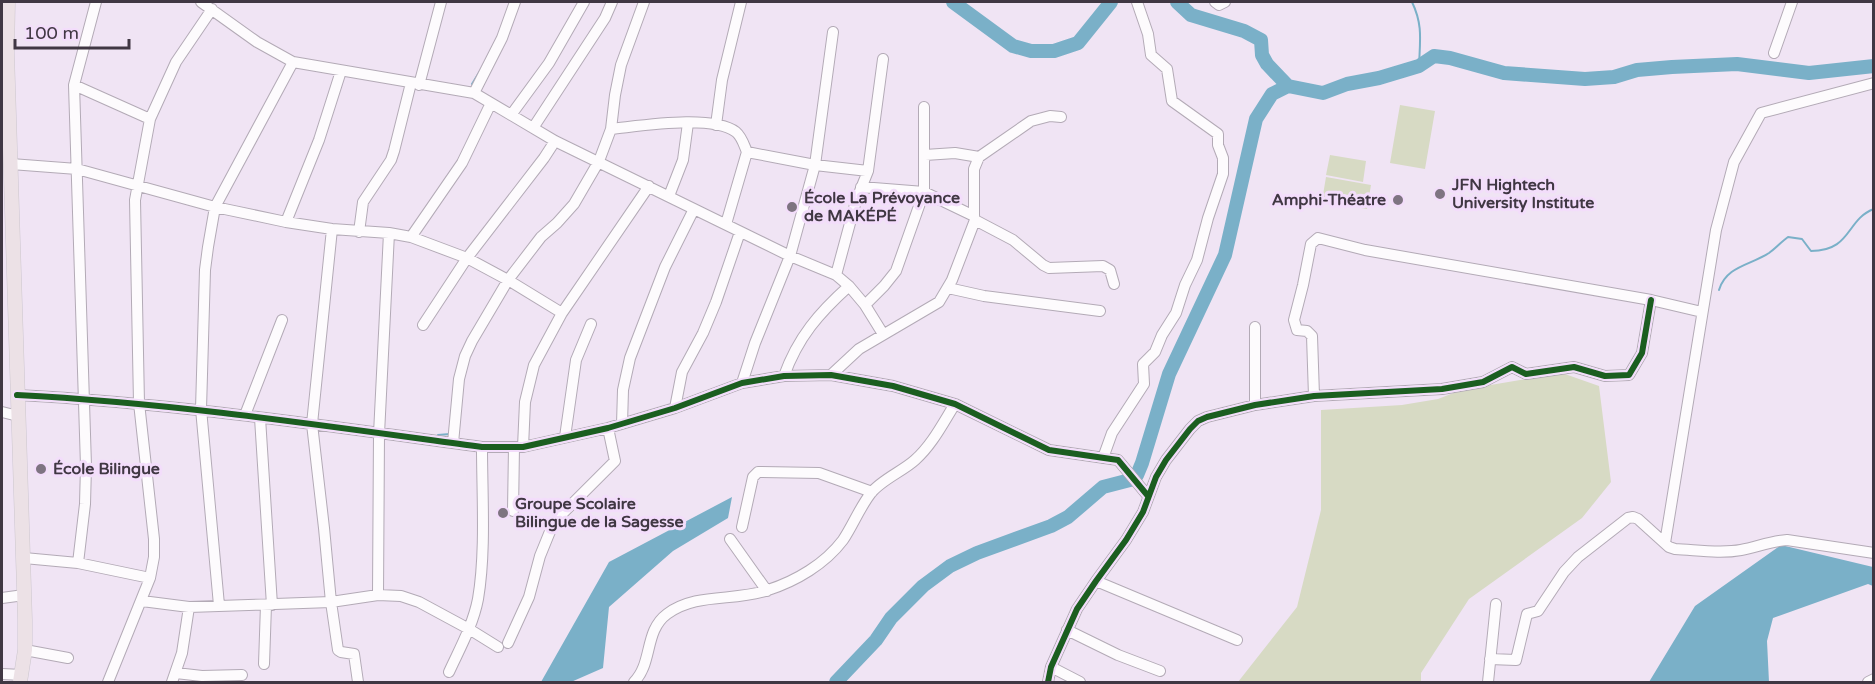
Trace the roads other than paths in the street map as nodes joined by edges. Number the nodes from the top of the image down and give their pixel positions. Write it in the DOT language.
graph roads {
  1 [pos="8,2"];
  2 [pos="96,2"];
  3 [pos="201,2"];
  4 [pos="441,2"];
  5 [pos="515,2"];
  6 [pos="584,2"];
  7 [pos="612,2"];
  8 [pos="644,2"];
  9 [pos="741,2"];
  10 [pos="1137,2"];
  11 [pos="1215,2"];
  12 [pos="1225,2"];
  13 [pos="1792,2"];
  14 [pos="212,9"];
  15 [pos="833,32"];
  16 [pos="1774,53"];
  17 [pos="883,59"];
  18 [pos="293,62"];
  19 [pos="5,68"];
  20 [pos="341,71"];
  21 [pos="1874,83"];
  22 [pos="415,84"];
  23 [pos="74,85"];
  24 [pos="474,93"];
  25 [pos="491,103"];
  26 [pos="924,107"];
  27 [pos="511,115"];
  28 [pos="1061,117"];
  29 [pos="150,119"];
  30 [pos="688,123"];
  31 [pos="716,125"];
  32 [pos="533,128"];
  33 [pos="611,129"];
  34 [pos="555,141"];
  35 [pos="747,152"];
  36 [pos="925,155"];
  37 [pos="979,157"];
  38 [pos="599,161"];
  39 [pos="11,164"];
  40 [pos="815,165"];
  41 [pos="77,169"];
  42 [pos="868,171"];
  43 [pos="138,186"];
  44 [pos="649,186"];
  45 [pos="861,187"];
  46 [pos="924,192"];
  47 [pos="669,196"];
  48 [pos="215,207"];
  49 [pos="694,209"];
  50 [pos="975,218"];
  51 [pos="286,222"];
  52 [pos="726,224"];
  53 [pos="332,229"];
  54 [pos="358,232"];
  55 [pos="740,232"];
  56 [pos="389,233"];
  57 [pos="411,237"];
  58 [pos="790,256"];
  59 [pos="467,258"];
  60 [pos="836,275"];
  61 [pos="508,280"];
  62 [pos="1114,284"];
  63 [pos="849,286"];
  64 [pos="948,288"];
  65 [pos="1651,300"];
  66 [pos="865,305"];
  67 [pos="1100,311"];
  68 [pos="1702,312"];
  69 [pos="562,313"];
  70 [pos="282,320"];
  71 [pos="591,324"];
  72 [pos="423,326"];
  73 [pos="1256,327"];
  74 [pos="884,334"];
  75 [pos="831,375"];
  76 [pos="784,376"];
  77 [pos="742,383"];
  78 [pos="17,395"];
  79 [pos="1314,396"];
  80 [pos="84,399"];
  81 [pos="139,403"];
  82 [pos="955,404"];
  83 [pos="1255,405"];
  84 [pos="675,408"];
  85 [pos="201,409"];
  86 [pos="2,412"];
  87 [pos="245,415"];
  88 [pos="18,416"];
  89 [pos="260,417"];
  90 [pos="312,424"];
  91 [pos="622,424"];
  92 [pos="608,428"];
  93 [pos="379,434"];
  94 [pos="566,437"];
  95 [pos="453,443"];
  96 [pos="482,447"];
  97 [pos="518,447"];
  98 [pos="1103,458"];
  99 [pos="872,492"];
  100 [pos="1148,496"];
  101 [pos="513,511"];
  102 [pos="742,527"];
  103 [pos="730,539"];
  104 [pos="1665,543"];
  105 [pos="1874,553"];
  106 [pos="24,558"];
  107 [pos="78,563"];
  108 [pos="150,579"];
  109 [pos="1096,581"];
  110 [pos="767,591"];
  111 [pos="24,595"];
  112 [pos="378,595"];
  113 [pos="2,598"];
  114 [pos="142,601"];
  115 [pos="331,602"];
  116 [pos="1496,604"];
  117 [pos="219,605"];
  118 [pos="269,605"];
  119 [pos="189,607"];
  120 [pos="469,628"];
  121 [pos="1066,630"];
  122 [pos="1237,640"];
  123 [pos="25,650"];
  124 [pos="68,658"];
  125 [pos="1490,659"];
  126 [pos="264,664"];
  127 [pos="1051,667"];
  128 [pos="1160,671"];
  129 [pos="449,672"];
  130 [pos="2,675"];
  131 [pos="242,675"];
  132 [pos="174,678"];
  133 [pos="21,679"];
  134 [pos="1874,679"];
  135 [pos="108,682"];
  136 [pos="358,682"];
  137 [pos="634,682"];
  138 [pos="1048,682"];
  139 [pos="1080,682"];
  140 [pos="1488,682"];
  141 [pos="1868,682"];
  1 -- 19 [label="main road"];
  2 -- 23 [label="street"];
  3 -- 14 [label="street"];
  4 -- 22 [label="street"];
  5 -- 24 [label="street"];
  6 -- 27 [label="street"];
  7 -- 32 [label="street"];
  8 -- 33 [label="street"];
  9 -- 31 [label="street"];
  10 -- 98 [label="street"];
  11 -- 12 [label="street"];
  13 -- 16 [label="street"];
  14 -- 18 [label="street"];
  14 -- 29 [label="street"];
  15 -- 40 [label="street"];
  17 -- 42 [label="street"];
  18 -- 20 [label="street"];
  18 -- 48 [label="street"];
  19 -- 39 [label="main road"];
  20 -- 22 [label="street"];
  20 -- 51 [label="street"];
  21 -- 68 [label="street"];
  22 -- 24 [label="street"];
  22 -- 54 [label="street"];
  23 -- 29 [label="street"];
  23 -- 41 [label="street"];
  24 -- 25 [label="street"];
  25 -- 27 [label="street"];
  25 -- 57 [label="street"];
  26 -- 36 [label="street"];
  27 -- 32 [label="street"];
  28 -- 37 [label="street"];
  29 -- 43 [label="street"];
  30 -- 31 [label="street"];
  30 -- 33 [label="street"];
  30 -- 47 [label="street"];
  31 -- 35 [label="street"];
  32 -- 34 [label="street"];
  33 -- 38 [label="street"];
  34 -- 38 [label="street"];
  34 -- 59 [label="street"];
  35 -- 40 [label="street"];
  35 -- 52 [label="street"];
  36 -- 37 [label="street"];
  36 -- 46 [label="street"];
  37 -- 50 [label="street"];
  38 -- 44 [label="street"];
  38 -- 61 [label="street"];
  39 -- 41 [label="street"];
  39 -- 78 [label="main road"];
  40 -- 42 [label="street"];
  40 -- 58 [label="street"];
  41 -- 43 [label="street"];
  41 -- 80 [label="street"];
  42 -- 45 [label="street"];
  43 -- 48 [label="street"];
  43 -- 81 [label="street"];
  44 -- 47 [label="street"];
  44 -- 69 [label="street"];
  45 -- 46 [label="street"];
  45 -- 60 [label="street"];
  46 -- 50 [label="street"];
  46 -- 66 [label="street"];
  47 -- 49 [label="street"];
  48 -- 51 [label="street"];
  48 -- 85 [label="street"];
  49 -- 52 [label="street"];
  49 -- 91 [label="street"];
  50 -- 62 [label="street"];
  50 -- 64 [label="street"];
  51 -- 53 [label="street"];
  52 -- 55 [label="street"];
  53 -- 54 [label="street"];
  53 -- 90 [label="street"];
  54 -- 56 [label="street"];
  55 -- 58 [label="street"];
  55 -- 84 [label="street"];
  56 -- 57 [label="street"];
  56 -- 93 [label="street"];
  57 -- 59 [label="street"];
  58 -- 60 [label="street"];
  58 -- 77 [label="street"];
  59 -- 61 [label="street"];
  59 -- 72 [label="street"];
  60 -- 63 [label="street"];
  61 -- 69 [label="street"];
  61 -- 95 [label="street"];
  63 -- 66 [label="street"];
  63 -- 76 [label="street"];
  64 -- 67 [label="street"];
  64 -- 74 [label="street"];
  65 -- 68 [label="street"];
  65 -- 79 [label="street"];
  65 -- 79 [label="street"];
  66 -- 74 [label="street"];
  68 -- 104 [label="street"];
  69 -- 97 [label="street"];
  70 -- 87 [label="street"];
  71 -- 94 [label="street"];
  73 -- 83 [label="street"];
  74 -- 75 [label="street"];
  75 -- 76 [label="street"];
  75 -- 82 [label="street"];
  76 -- 77 [label="street"];
  77 -- 84 [label="street"];
  78 -- 80 [label="street"];
  78 -- 88 [label="main road"];
  79 -- 83 [label="street"];
  80 -- 81 [label="street"];
  80 -- 107 [label="street"];
  81 -- 85 [label="street"];
  81 -- 108 [label="street"];
  82 -- 98 [label="street"];
  82 -- 99 [label="street"];
  83 -- 100 [label="street"];
  84 -- 91 [label="street"];
  85 -- 87 [label="street"];
  85 -- 117 [label="street"];
  86 -- 88 [label="street"];
  87 -- 89 [label="street"];
  88 -- 106 [label="main road"];
  89 -- 90 [label="street"];
  89 -- 118 [label="street"];
  90 -- 93 [label="street"];
  90 -- 115 [label="street"];
  91 -- 92 [label="street"];
  92 -- 94 [label="street"];
  92 -- 120 [label="street"];
  93 -- 95 [label="street"];
  93 -- 112 [label="street"];
  94 -- 97 [label="street"];
  95 -- 96 [label="street"];
  96 -- 97 [label="street"];
  96 -- 120 [label="street"];
  97 -- 101 [label="street"];
  98 -- 100 [label="street"];
  99 -- 102 [label="street"];
  99 -- 110 [label="street"];
  100 -- 109 [label="street"];
  103 -- 110 [label="street"];
  104 -- 105 [label="street"];
  104 -- 125 [label="street"];
  106 -- 107 [label="street"];
  106 -- 111 [label="main road"];
  107 -- 108 [label="street"];
  108 -- 114 [label="street"];
  109 -- 121 [label="street"];
  109 -- 122 [label="street"];
  110 -- 137 [label="street"];
  111 -- 113 [label="street"];
  111 -- 123 [label="main road"];
  112 -- 115 [label="street"];
  112 -- 120 [label="street"];
  114 -- 119 [label="street"];
  114 -- 135 [label="street"];
  115 -- 118 [label="street"];
  115 -- 136 [label="street"];
  116 -- 125 [label="street"];
  117 -- 118 [label="street"];
  117 -- 119 [label="street"];
  118 -- 126 [label="street"];
  119 -- 132 [label="street"];
  120 -- 129 [label="street"];
  121 -- 127 [label="street"];
  121 -- 128 [label="street"];
  123 -- 124 [label="street"];
  123 -- 133 [label="main road"];
  125 -- 140 [label="street"];
  127 -- 138 [label="street"];
  127 -- 139 [label="street"];
  130 -- 133 [label="street"];
  131 -- 132 [label="street"];
  134 -- 141 [label="street"];
}
